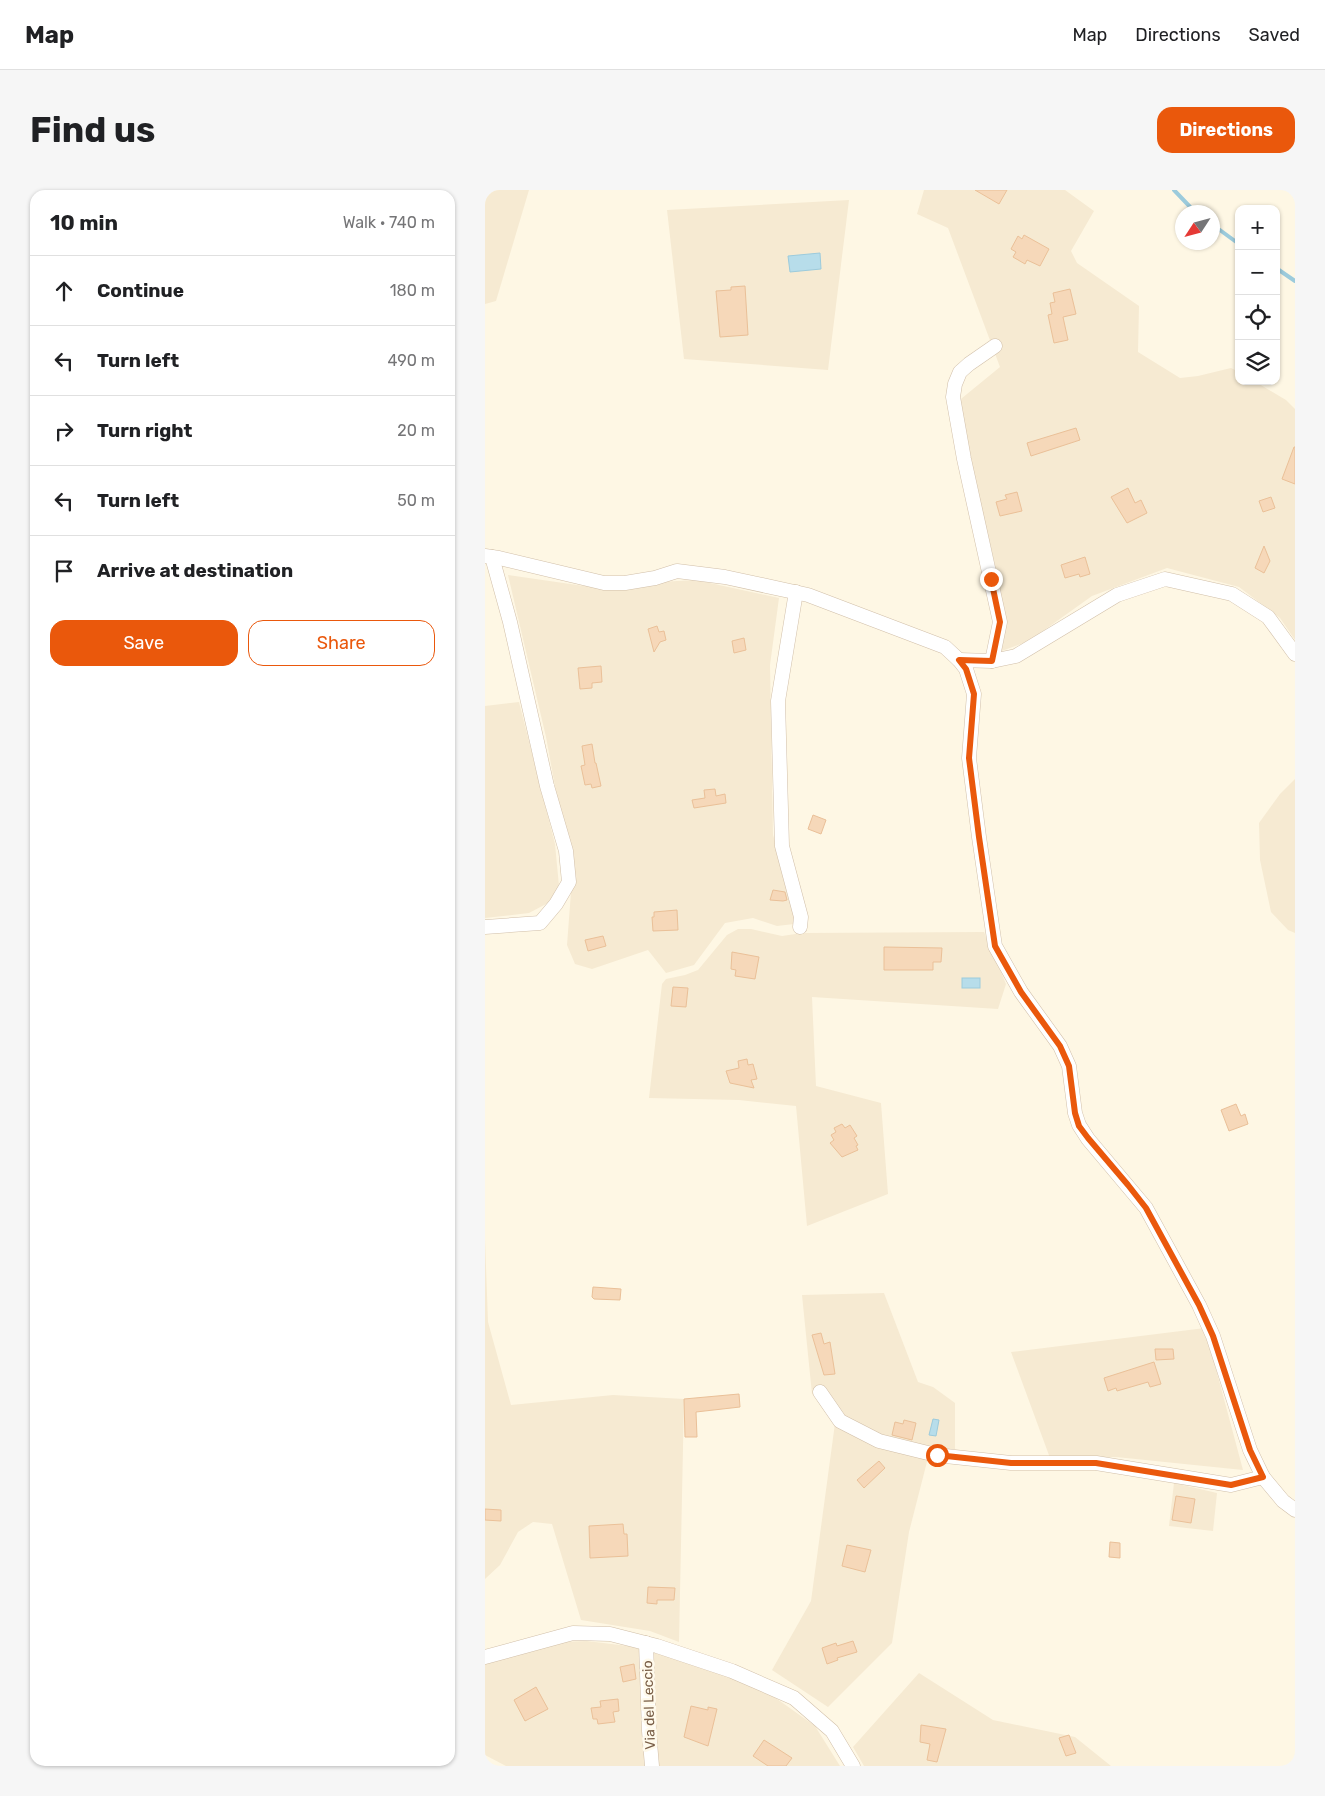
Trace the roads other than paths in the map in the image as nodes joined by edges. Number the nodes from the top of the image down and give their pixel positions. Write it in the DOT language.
graph roads {
  1 [pos="995,346"];
  2 [pos="488,557"];
  3 [pos="796,592"];
  4 [pos="1295,654"];
  5 [pos="959,660"];
  6 [pos="992,661"];
  7 [pos="485,926"];
  8 [pos="800,928"];
  9 [pos="821,1392"];
  10 [pos="1263,1477"];
  11 [pos="1295,1510"];
  12 [pos="646,1643"];
  13 [pos="485,1658"];
  14 [pos="651,1766"];
  15 [pos="853,1766"];
  1 -- 6 [label="street"];
  2 -- 3 [label="street"];
  2 -- 7 [label="street"];
  3 -- 5 [label="street"];
  3 -- 8 [label="street"];
  4 -- 6 [label="street"];
  5 -- 6 [label="street"];
  5 -- 10 [label="street"];
  9 -- 10 [label="street"];
  10 -- 11 [label="street"];
  12 -- 13 [label="street"];
  12 -- 14 [label="street, Via del Leccio"];
  12 -- 15 [label="street"];
}
